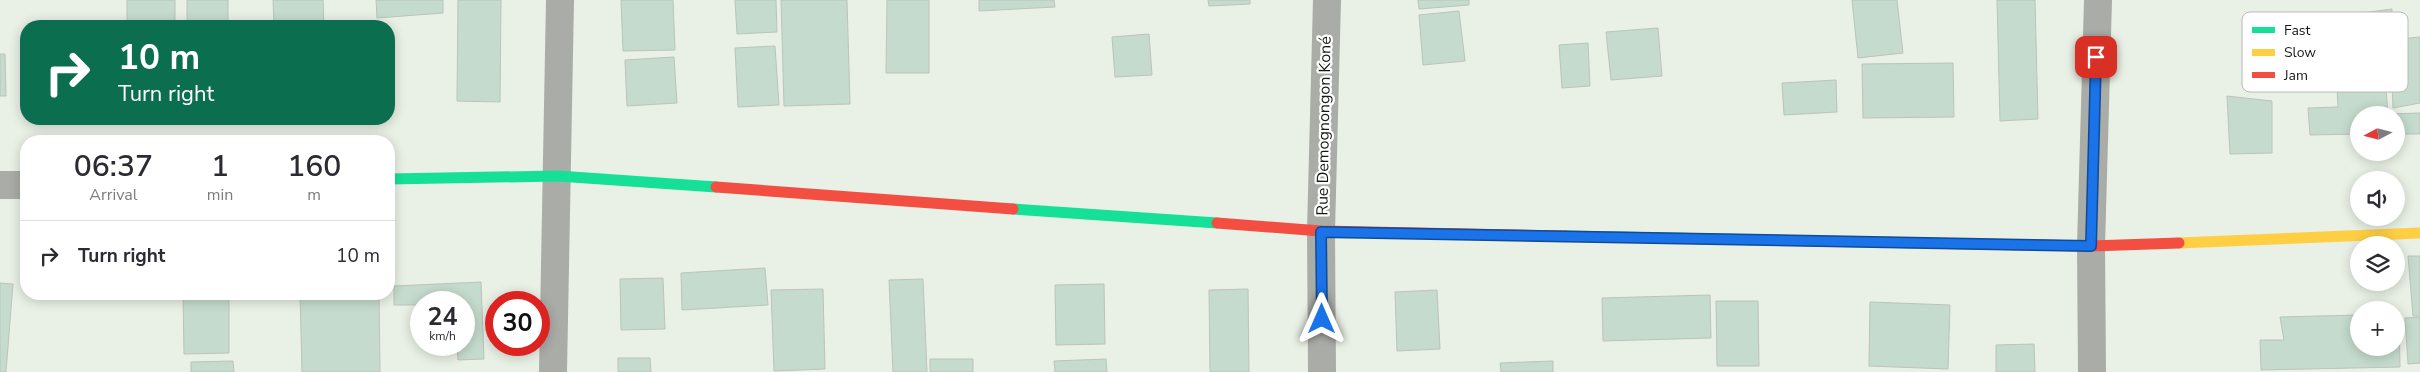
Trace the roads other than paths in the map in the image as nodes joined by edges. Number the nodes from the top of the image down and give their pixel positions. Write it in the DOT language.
graph roads {
  1 [pos="560,0"];
  2 [pos="1327,0"];
  3 [pos="2098,0"];
  4 [pos="558,176"];
  5 [pos="395,179"];
  6 [pos="0,185"];
  7 [pos="20,185"];
  8 [pos="1321,232"];
  9 [pos="2420,233"];
  10 [pos="2091,246"];
  11 [pos="552,372"];
  12 [pos="1322,372"];
  13 [pos="2092,372"];
  1 -- 4 [label="street"];
  2 -- 8 [label="street, Rue Demognongon Koné"];
  3 -- 10 [label="street"];
  4 -- 5 [label="street"];
  4 -- 8 [label="street"];
  4 -- 11 [label="street"];
  6 -- 7 [label="street"];
  8 -- 10 [label="street"];
  8 -- 12 [label="street, Rue Demognongon Koné"];
  9 -- 10 [label="street"];
  10 -- 13 [label="street"];
}
